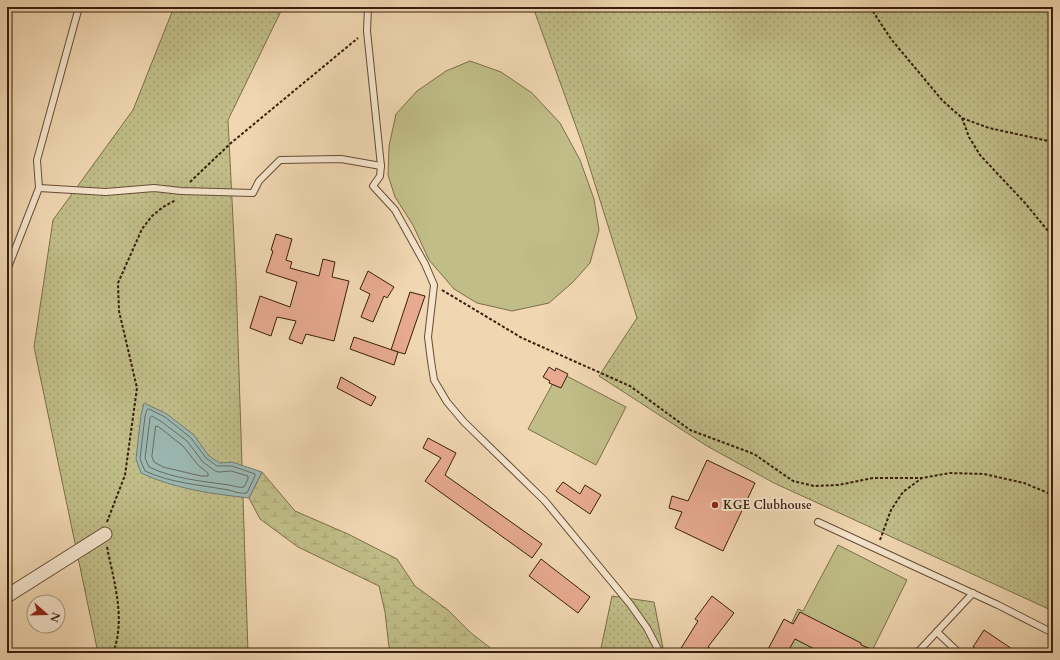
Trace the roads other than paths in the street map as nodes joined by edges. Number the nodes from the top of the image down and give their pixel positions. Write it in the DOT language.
graph roads {
  1 [pos="79,7"];
  2 [pos="368,7"];
  3 [pos="381,166"];
  4 [pos="39,188"];
  5 [pos="7,270"];
  6 [pos="818,522"];
  7 [pos="105,534"];
  8 [pos="973,593"];
  9 [pos="7,596"];
  10 [pos="937,632"];
  11 [pos="1053,633"];
  12 [pos="660,653"];
  13 [pos="917,653"];
  14 [pos="958,653"];
  1 -- 4 [label="lane"];
  2 -- 3 [label="lane"];
  3 -- 4 [label="lane"];
  3 -- 12 [label="lane"];
  4 -- 5 [label="lane"];
  6 -- 8 [label="lane"];
  7 -- 9 [label="street"];
  8 -- 10 [label="lane"];
  8 -- 11 [label="lane"];
  10 -- 13 [label="lane"];
  10 -- 14 [label="lane"];
}
